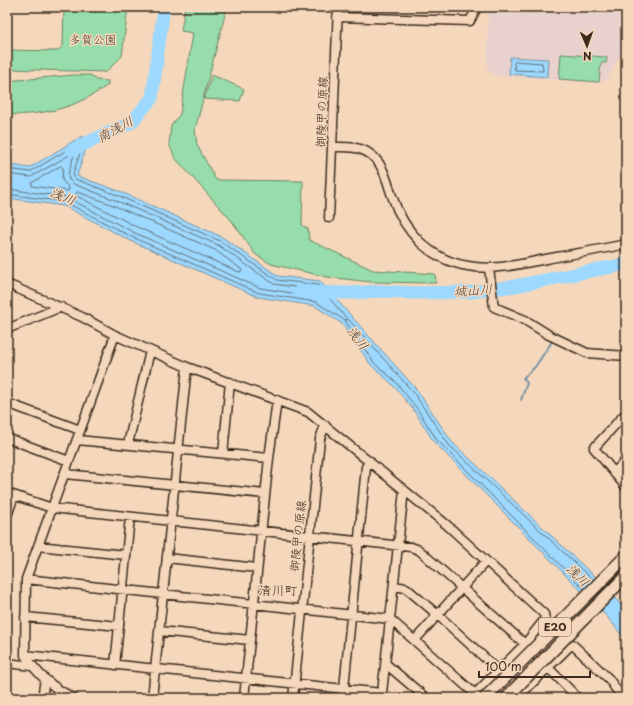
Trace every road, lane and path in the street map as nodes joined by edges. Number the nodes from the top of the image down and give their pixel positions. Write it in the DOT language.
graph roads {
  1 [pos="338,7"];
  2 [pos="477,7"];
  3 [pos="337,17"];
  4 [pos="332,147"];
  5 [pos="330,218"];
  6 [pos="626,244"];
  7 [pos="490,268"];
  8 [pos="7,284"];
  9 [pos="61,307"];
  10 [pos="7,329"];
  11 [pos="115,335"];
  12 [pos="150,350"];
  13 [pos="626,356"];
  14 [pos="187,366"];
  15 [pos="230,382"];
  16 [pos="277,400"];
  17 [pos="7,403"];
  18 [pos="626,413"];
  19 [pos="325,425"];
  20 [pos="80,430"];
  21 [pos="7,438"];
  22 [pos="77,440"];
  23 [pos="128,444"];
  24 [pos="178,450"];
  25 [pos="223,454"];
  26 [pos="269,458"];
  27 [pos="626,460"];
  28 [pos="69,461"];
  29 [pos="370,461"];
  30 [pos="614,473"];
  31 [pos="65,474"];
  32 [pos="174,485"];
  33 [pos="626,487"];
  34 [pos="404,490"];
  35 [pos="265,494"];
  36 [pos="10,495"];
  37 [pos="52,508"];
  38 [pos="7,516"];
  39 [pos="130,517"];
  40 [pos="170,521"];
  41 [pos="261,531"];
  42 [pos="310,536"];
  43 [pos="358,541"];
  44 [pos="38,546"];
  45 [pos="397,546"];
  46 [pos="126,555"];
  47 [pos="626,556"];
  48 [pos="167,558"];
  49 [pos="486,561"];
  50 [pos="257,568"];
  51 [pos="626,576"];
  52 [pos="26,580"];
  53 [pos="394,586"];
  54 [pos="462,589"];
  55 [pos="122,590"];
  56 [pos="163,594"];
  57 [pos="253,604"];
  58 [pos="302,609"];
  59 [pos="350,614"];
  60 [pos="26,616"];
  61 [pos="439,616"];
  62 [pos="390,619"];
  63 [pos="119,626"];
  64 [pos="159,631"];
  65 [pos="250,640"];
  66 [pos="415,640"];
  67 [pos="524,644"];
  68 [pos="25,656"];
  69 [pos="7,663"];
  70 [pos="115,664"];
  71 [pos="386,664"];
  72 [pos="32,666"];
  73 [pos="547,668"];
  74 [pos="155,669"];
  75 [pos="498,670"];
  76 [pos="246,678"];
  77 [pos="45,679"];
  78 [pos="294,684"];
  79 [pos="343,689"];
  80 [pos="383,696"];
  81 [pos="477,697"];
  82 [pos="42,698"];
  83 [pos="74,698"];
  84 [pos="152,698"];
  85 [pos="244,698"];
  86 [pos="293,698"];
  87 [pos="343,698"];
  88 [pos="426,698"];
  89 [pos="506,698"];
  90 [pos="517,698"];
  91 [pos="578,698"];
  92 [pos="622,698"];
  1 -- 3 [label="street, 御陵甲の原線"];
  2 -- 3 [label="street"];
  3 -- 4 [label="street, 御陵甲の原線"];
  4 -- 5 [label="street, 御陵甲の原線"];
  4 -- 7 [label="street"];
  6 -- 7 [label="street"];
  7 -- 13 [label="street"];
  8 -- 9 [label="street"];
  9 -- 10 [label="street"];
  9 -- 11 [label="street"];
  11 -- 12 [label="street"];
  11 -- 20 [label="street"];
  12 -- 14 [label="street"];
  12 -- 23 [label="street"];
  14 -- 15 [label="street"];
  14 -- 24 [label="street"];
  15 -- 16 [label="street"];
  15 -- 25 [label="street"];
  16 -- 19 [label="street"];
  16 -- 26 [label="street"];
  17 -- 20 [label="street"];
  18 -- 30 [label="street"];
  19 -- 29 [label="street"];
  19 -- 42 [label="street, 御陵甲の原線"];
  20 -- 22 [label="street"];
  21 -- 28 [label="street"];
  22 -- 23 [label="street"];
  22 -- 28 [label="street"];
  23 -- 24 [label="street"];
  24 -- 25 [label="street"];
  24 -- 32 [label="street"];
  25 -- 26 [label="street"];
  26 -- 35 [label="street"];
  27 -- 30 [label="street"];
  28 -- 31 [label="street"];
  29 -- 34 [label="street"];
  29 -- 43 [label="street"];
  30 -- 33 [label="street"];
  31 -- 32 [label="street"];
  31 -- 37 [label="street"];
  32 -- 35 [label="street"];
  32 -- 40 [label="street"];
  34 -- 45 [label="street"];
  34 -- 49 [label="street"];
  35 -- 41 [label="street"];
  36 -- 37 [label="street"];
  36 -- 38 [label="street"];
  37 -- 39 [label="street"];
  37 -- 44 [label="street"];
  39 -- 40 [label="street"];
  39 -- 46 [label="street"];
  40 -- 41 [label="street"];
  40 -- 48 [label="street"];
  41 -- 42 [label="street"];
  41 -- 50 [label="street"];
  42 -- 43 [label="street"];
  42 -- 58 [label="street, 御陵甲の原線"];
  43 -- 45 [label="street"];
  43 -- 59 [label="street"];
  44 -- 46 [label="street"];
  44 -- 52 [label="street"];
  45 -- 53 [label="street"];
  45 -- 54 [label="street"];
  46 -- 55 [label="street"];
  47 -- 81 [label="highway, E20, bridge"];
  48 -- 50 [label="street"];
  48 -- 56 [label="street"];
  49 -- 54 [label="street"];
  49 -- 67 [label="street"];
  50 -- 57 [label="street"];
  51 -- 89 [label="highway, E20, bridge"];
  52 -- 55 [label="street"];
  52 -- 60 [label="street"];
  53 -- 61 [label="street"];
  53 -- 62 [label="street"];
  54 -- 61 [label="street"];
  54 -- 67 [label="street"];
  55 -- 56 [label="street"];
  55 -- 63 [label="street"];
  56 -- 57 [label="street"];
  56 -- 64 [label="street"];
  57 -- 58 [label="street"];
  57 -- 65 [label="street"];
  58 -- 59 [label="street"];
  58 -- 78 [label="street, 御陵甲の原線"];
  59 -- 62 [label="street"];
  59 -- 79 [label="street"];
  60 -- 63 [label="street"];
  60 -- 68 [label="street"];
  61 -- 66 [label="street"];
  61 -- 75 [label="street"];
  62 -- 66 [label="street"];
  62 -- 71 [label="street"];
  63 -- 70 [label="street"];
  64 -- 65 [label="street"];
  64 -- 74 [label="street"];
  65 -- 76 [label="street"];
  66 -- 81 [label="street"];
  67 -- 73 [label="street"];
  67 -- 75 [label="street"];
  68 -- 70 [label="street"];
  68 -- 72 [label="street"];
  69 -- 72 [label="street"];
  70 -- 74 [label="street"];
  71 -- 80 [label="street"];
  71 -- 88 [label="street"];
  72 -- 77 [label="street"];
  73 -- 90 [label="street"];
  73 -- 91 [label="street"];
  73 -- 92 [label="street"];
  74 -- 76 [label="street"];
  74 -- 84 [label="street"];
  75 -- 81 [label="street"];
  76 -- 78 [label="street"];
  76 -- 85 [label="street"];
  77 -- 82 [label="street"];
  77 -- 83 [label="street"];
  78 -- 79 [label="street"];
  78 -- 86 [label="street, 御陵甲の原線"];
  79 -- 80 [label="street"];
  79 -- 87 [label="street"];
}
